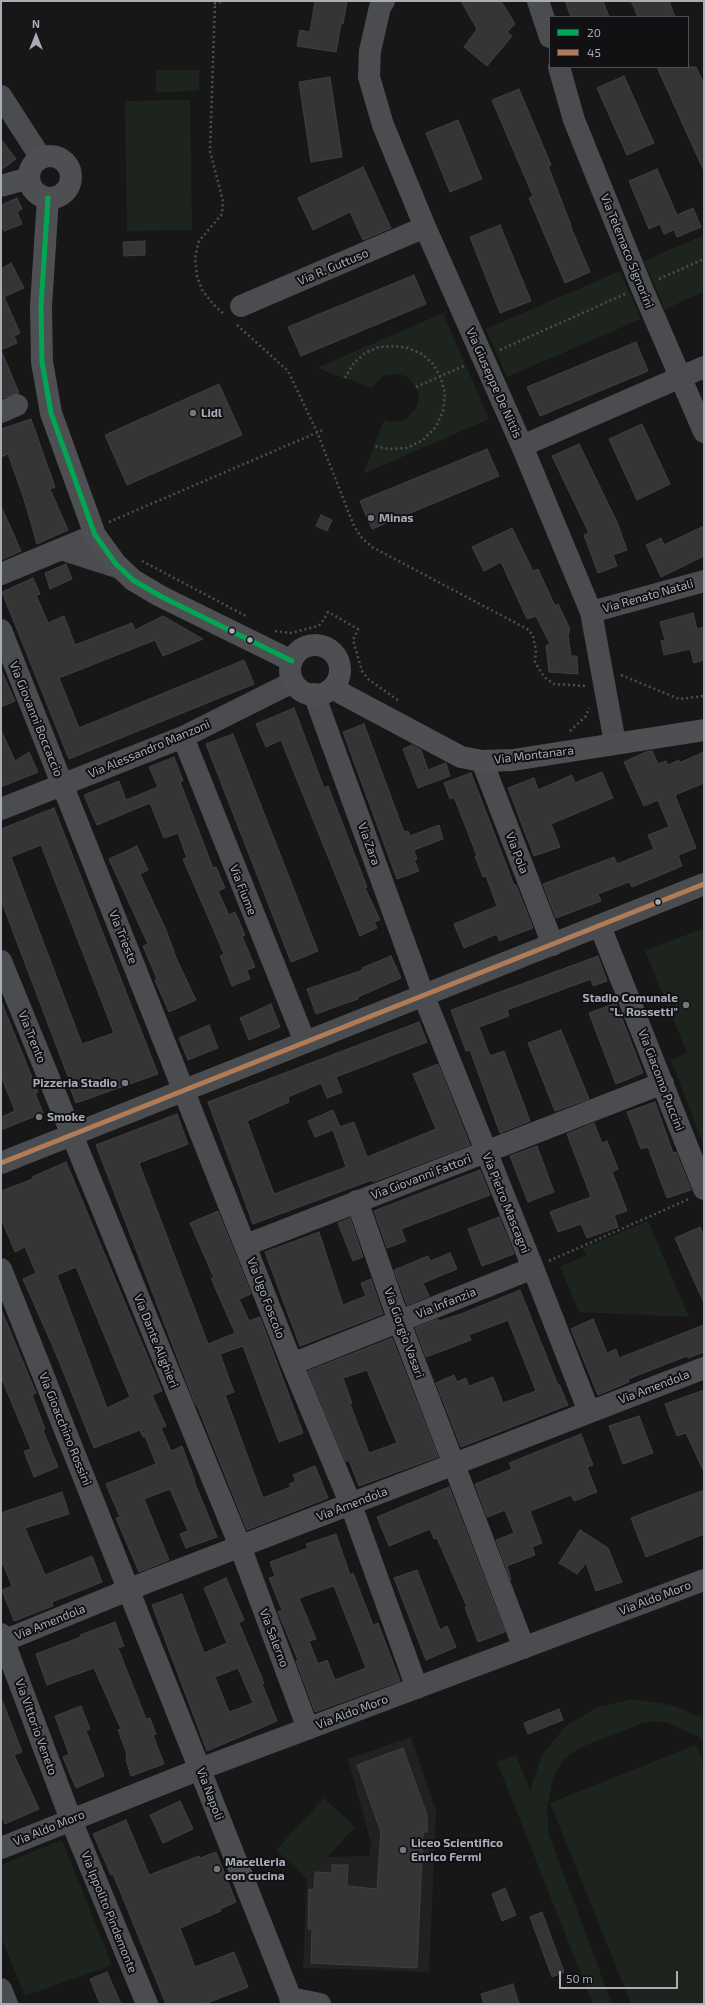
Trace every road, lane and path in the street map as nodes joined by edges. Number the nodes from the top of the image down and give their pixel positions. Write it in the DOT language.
graph roads {
  1 [pos="224,1"];
  2 [pos="384,1"];
  3 [pos="538,1"];
  4 [pos="214,2"];
  5 [pos="549,34"];
  6 [pos="559,68"];
  7 [pos="1,96"];
  8 [pos="41,158"];
  9 [pos="29,178"];
  10 [pos="1,186"];
  11 [pos="48,198"];
  12 [pos="425,227"];
  13 [pos="704,259"];
  14 [pos="641,286"];
  15 [pos="233,314"];
  16 [pos="483,358"];
  17 [pos="704,367"];
  18 [pos="440,376"];
  19 [pos="681,377"];
  20 [pos="345,378"];
  21 [pos="416,387"];
  22 [pos="323,430"];
  23 [pos="317,432"];
  24 [pos="704,432"];
  25 [pos="374,446"];
  26 [pos="522,446"];
  27 [pos="105,526"];
  28 [pos="61,549"];
  29 [pos="129,563"];
  30 [pos="1,574"];
  31 [pos="704,581"];
  32 [pos="592,612"];
  33 [pos="247,616"];
  34 [pos="1,630"];
  35 [pos="259,645"];
  36 [pos="293,671"];
  37 [pos="615,672"];
  38 [pos="592,686"];
  39 [pos="324,691"];
  40 [pos="704,696"];
  41 [pos="400,702"];
  42 [pos="591,703"];
  43 [pos="704,730"];
  44 [pos="567,733"];
  45 [pos="183,737"];
  46 [pos="615,743"];
  47 [pos="482,761"];
  48 [pos="63,785"];
  49 [pos="1,810"];
  50 [pos="704,884"];
  51 [pos="600,926"];
  52 [pos="553,945"];
  53 [pos="1,961"];
  54 [pos="423,994"];
  55 [pos="305,1042"];
  56 [pos="663,1083"];
  57 [pos="183,1090"];
  58 [pos="72,1135"];
  59 [pos="486,1152"];
  60 [pos="1,1162"];
  61 [pos="697,1194"];
  62 [pos="357,1201"];
  63 [pos="246,1245"];
  64 [pos="533,1268"];
  65 [pos="1,1269"];
  66 [pos="399,1321"];
  67 [pos="292,1364"];
  68 [pos="704,1368"];
  69 [pos="589,1412"];
  70 [pos="454,1464"];
  71 [pos="351,1505"];
  72 [pos="240,1546"];
  73 [pos="704,1580"];
  74 [pos="129,1589"];
  75 [pos="2,1639"];
  76 [pos="524,1648"];
  77 [pos="417,1688"];
  78 [pos="308,1729"];
  79 [pos="200,1769"];
  80 [pos="71,1820"];
  81 [pos="1,1848"];
  82 [pos="1,1989"];
  83 [pos="292,2001"];
  84 [pos="7,2004"];
  85 [pos="147,2004"];
  86 [pos="320,2004"];
  1 -- 4 [label="path"];
  2 -- 12 [label="street, Via Giuseppe De Nittis"];
  3 -- 5 [label="street"];
  4 -- 15 [label="path"];
  6 -- 14 [label="street, Via Telemaco Signorini"];
  7 -- 8 [label="street"];
  8 -- 9 [label="main road"];
  8 -- 11 [label="main road"];
  9 -- 10 [label="main road"];
  9 -- 11 [label="main road"];
  11 -- 27 [label="main road"];
  12 -- 15 [label="street, Via R. Guttuso"];
  12 -- 16 [label="street, Via Giuseppe De Nittis"];
  13 -- 14 [label="path"];
  14 -- 16 [label="path"];
  14 -- 19 [label="street, Via Telemaco Signorini"];
  15 -- 23 [label="path"];
  16 -- 18 [label="path"];
  16 -- 26 [label="street, Via Giuseppe De Nittis"];
  17 -- 19 [label="street"];
  18 -- 20 [label="path"];
  18 -- 21 [label="path"];
  18 -- 25 [label="path"];
  19 -- 24 [label="street, Via Telemaco Signorini"];
  19 -- 26 [label="street"];
  22 -- 23 [label="path"];
  23 -- 27 [label="path"];
  23 -- 38 [label="path"];
  26 -- 32 [label="street, Via Giuseppe De Nittis"];
  27 -- 28 [label="street"];
  27 -- 29 [label="main road"];
  28 -- 29 [label="street"];
  28 -- 30 [label="street"];
  29 -- 33 [label="path"];
  29 -- 35 [label="main road"];
  31 -- 32 [label="street, Via Renato Natali"];
  32 -- 46 [label="street, Via Giuseppe De Nittis"];
  34 -- 48 [label="street, Via Giovanni Boccaccio"];
  35 -- 36 [label="main road"];
  35 -- 41 [label="path"];
  36 -- 39 [label="main road"];
  36 -- 39 [label="main road"];
  36 -- 45 [label="street, Via Alessandro Manzoni"];
  37 -- 40 [label="path"];
  39 -- 47 [label="main road, Via Montanara"];
  39 -- 54 [label="street, Via Zara"];
  42 -- 44 [label="path"];
  43 -- 46 [label="main road, Via Montanara"];
  45 -- 48 [label="street, Via Alessandro Manzoni"];
  45 -- 55 [label="street, Via Fiume"];
  46 -- 47 [label="main road, Via Montanara"];
  47 -- 52 [label="street, Via Pola"];
  48 -- 49 [label="street, Via Alessandro Manzoni"];
  48 -- 57 [label="street, Via Trieste"];
  50 -- 51 [label="street"];
  51 -- 52 [label="street"];
  51 -- 56 [label="street, Via Giacomo Puccini"];
  52 -- 54 [label="street"];
  53 -- 58 [label="street, Via Trento"];
  54 -- 55 [label="street"];
  54 -- 59 [label="street, Via Pietro Mascagni"];
  55 -- 57 [label="street"];
  56 -- 59 [label="street, Via Giovanni Fattori"];
  56 -- 61 [label="street, Via Giacomo Puccini"];
  57 -- 58 [label="street"];
  57 -- 63 [label="street, Via Ugo Foscolo"];
  58 -- 60 [label="street"];
  58 -- 72 [label="street, Via Dante Alighieri"];
  59 -- 62 [label="street, Via Giovanni Fattori"];
  59 -- 64 [label="street, Via Pietro Mascagni"];
  61 -- 64 [label="path"];
  62 -- 63 [label="street, Via Giovanni Fattori"];
  62 -- 66 [label="street, Via Giorgio Vasari"];
  63 -- 67 [label="street, Via Ugo Foscolo"];
  64 -- 66 [label="street, Via Infanzia"];
  64 -- 69 [label="street, Via Pietro Mascagni"];
  65 -- 74 [label="street, Via Gioacchino Rossini"];
  66 -- 67 [label="street, Via Infanzia"];
  66 -- 70 [label="street, Via Giorgio Vasari"];
  67 -- 71 [label="street, Via Ugo Foscolo"];
  68 -- 69 [label="street, Via Amendola"];
  69 -- 70 [label="street, Via Amendola"];
  70 -- 71 [label="street, Via Amendola"];
  70 -- 76 [label="street, Via Giorgio Vasari"];
  71 -- 72 [label="street, Via Amendola"];
  71 -- 77 [label="street, Via Ugo Foscolo"];
  72 -- 74 [label="street, Via Amendola"];
  72 -- 78 [label="street, Via Salerno"];
  73 -- 76 [label="street, Via Aldo Moro"];
  74 -- 75 [label="street, Via Amendola"];
  74 -- 79 [label="street, Via Napoli"];
  75 -- 80 [label="street, Via Vittorio Veneto"];
  76 -- 77 [label="street, Via Aldo Moro"];
  77 -- 78 [label="street, Via Aldo Moro"];
  78 -- 79 [label="street, Via Aldo Moro"];
  79 -- 80 [label="street, Via Aldo Moro"];
  79 -- 83 [label="street, Via Napoli"];
  80 -- 81 [label="street, Via Aldo Moro"];
  80 -- 85 [label="street, Via Ippolito Pindemonte"];
  82 -- 84 [label="street"];
  83 -- 86 [label="street"];
}
